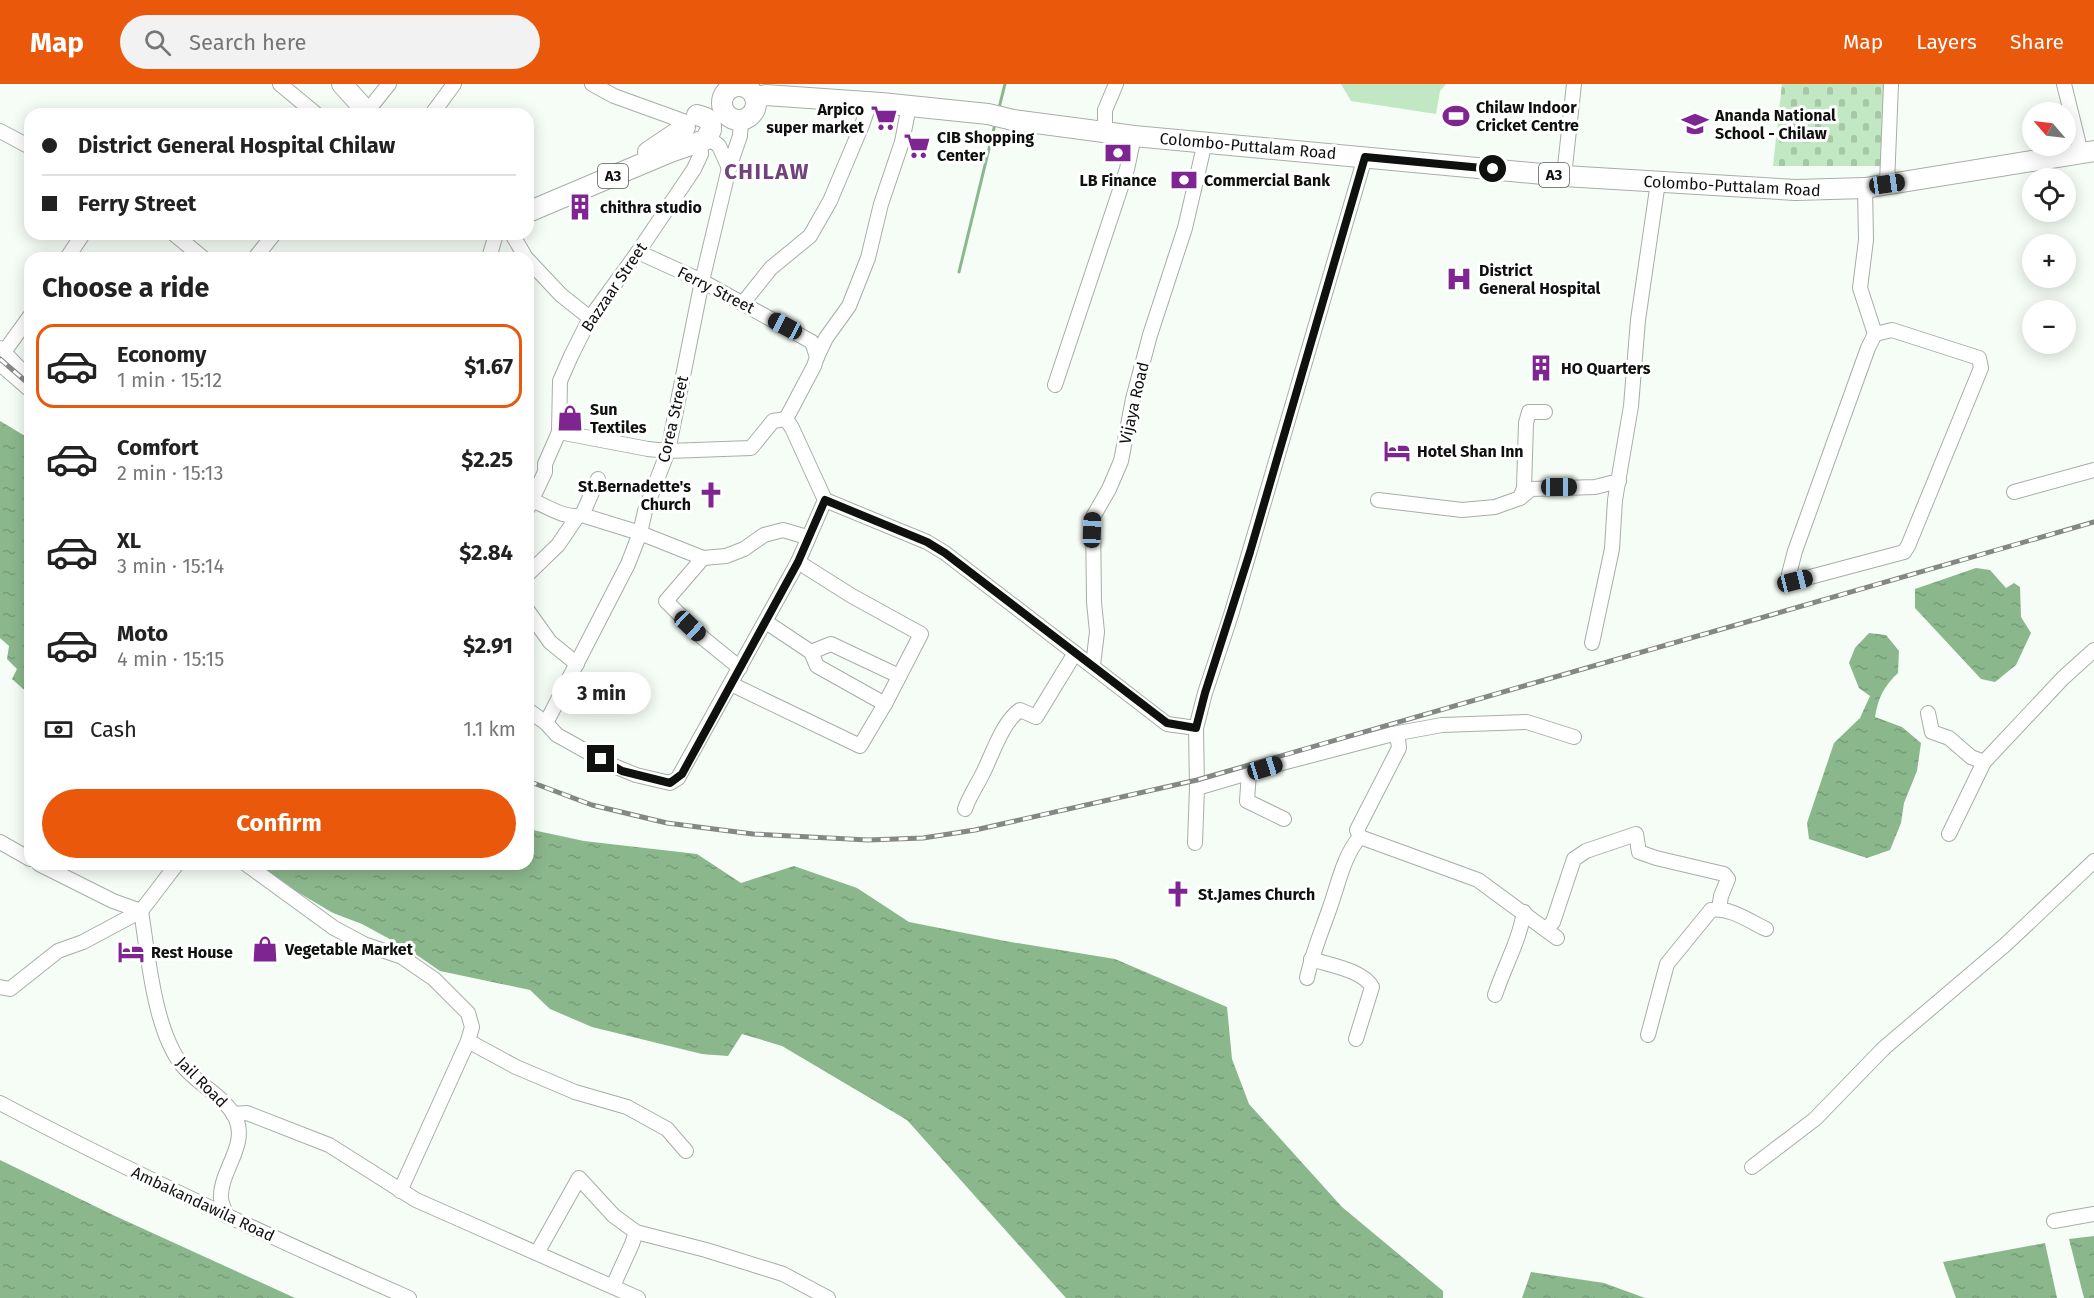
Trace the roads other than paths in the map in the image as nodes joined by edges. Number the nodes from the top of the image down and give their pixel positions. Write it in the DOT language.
graph roads {
  1 [pos="280,84"];
  2 [pos="342,84"];
  3 [pos="389,84"];
  4 [pos="454,84"];
  5 [pos="592,84"];
  6 [pos="1116,84"];
  7 [pos="1574,84"];
  8 [pos="1891,84"];
  9 [pos="2064,84"];
  10 [pos="618,90"];
  11 [pos="743,97"];
  12 [pos="870,102"];
  13 [pos="909,106"];
  14 [pos="309,108"];
  15 [pos="363,108"];
  16 [pos="371,108"];
  17 [pos="436,108"];
  18 [pos="689,121"];
  19 [pos="0,131"];
  20 [pos="1105,132"];
  21 [pos="1134,136"];
  22 [pos="704,140"];
  23 [pos="1205,142"];
  24 [pos="24,144"];
  25 [pos="2088,152"];
  26 [pos="1365,157"];
  27 [pos="729,168"];
  28 [pos="1564,176"];
  29 [pos="1658,182"];
  30 [pos="1887,184"];
  31 [pos="1865,188"];
  32 [pos="534,195"];
  33 [pos="534,209"];
  34 [pos="181,240"];
  35 [pos="269,240"];
  36 [pos="196,252"];
  37 [pos="260,252"];
  38 [pos="638,252"];
  39 [pos="534,266"];
  40 [pos="702,281"];
  41 [pos="743,303"];
  42 [pos="590,318"];
  43 [pos="24,325"];
  44 [pos="1875,334"];
  45 [pos="2,356"];
  46 [pos="817,357"];
  47 [pos="24,374"];
  48 [pos="24,383"];
  49 [pos="1055,385"];
  50 [pos="1545,412"];
  51 [pos="786,419"];
  52 [pos="559,432"];
  53 [pos="668,451"];
  54 [pos="2094,470"];
  55 [pos="598,479"];
  56 [pos="1618,481"];
  57 [pos="2014,492"];
  58 [pos="534,495"];
  59 [pos="1520,498"];
  60 [pos="825,500"];
  61 [pos="1378,500"];
  62 [pos="534,507"];
  63 [pos="580,516"];
  64 [pos="640,533"];
  65 [pos="807,537"];
  66 [pos="703,558"];
  67 [pos="798,562"];
  68 [pos="534,568"];
  69 [pos="534,619"];
  70 [pos="766,622"];
  71 [pos="1592,643"];
  72 [pos="2094,650"];
  73 [pos="811,652"];
  74 [pos="1076,653"];
  75 [pos="577,664"];
  76 [pos="1093,665"];
  77 [pos="740,668"];
  78 [pos="899,676"];
  79 [pos="731,684"];
  80 [pos="885,704"];
  81 [pos="1928,713"];
  82 [pos="534,714"];
  83 [pos="546,723"];
  84 [pos="1196,728"];
  85 [pos="1393,734"];
  86 [pos="1574,738"];
  87 [pos="1984,762"];
  88 [pos="1249,772"];
  89 [pos="1197,788"];
  90 [pos="965,809"];
  91 [pos="1284,819"];
  92 [pos="1949,834"];
  93 [pos="1360,837"];
  94 [pos="0,842"];
  95 [pos="1196,843"];
  96 [pos="24,856"];
  97 [pos="2094,861"];
  98 [pos="51,870"];
  99 [pos="172,870"];
  100 [pos="254,870"];
  101 [pos="1719,909"];
  102 [pos="141,910"];
  103 [pos="1524,912"];
  104 [pos="1766,929"];
  105 [pos="1311,958"];
  106 [pos="1307,978"];
  107 [pos="0,987"];
  108 [pos="1495,995"];
  109 [pos="1648,1035"];
  110 [pos="1356,1039"];
  111 [pos="468,1041"];
  112 [pos="0,1103"];
  113 [pos="233,1114"];
  114 [pos="686,1151"];
  115 [pos="1752,1167"];
  116 [pos="400,1191"];
  117 [pos="2094,1214"];
  118 [pos="227,1216"];
  119 [pos="2054,1221"];
  120 [pos="636,1232"];
  121 [pos="537,1253"];
  122 [pos="613,1286"];
  123 [pos="409,1298"];
  124 [pos="638,1298"];
  125 [pos="828,1298"];
  1 -- 14 [label="street"];
  2 -- 15 [label="highway"];
  3 -- 16 [label="street"];
  4 -- 17 [label="street"];
  5 -- 10 [label="street"];
  6 -- 20 [label="street"];
  7 -- 28 [label="street"];
  8 -- 30 [label="street"];
  9 -- 25 [label="street"];
  10 -- 18 [label="street"];
  11 -- 12 [label="highway, Colombo-Puttalam Road / A3"];
  11 -- 18 [label="highway, A3"];
  11 -- 27 [label="street, Corea Street"];
  12 -- 13 [label="highway, Colombo-Puttalam Road / A3"];
  12 -- 41 [label="street"];
  13 -- 20 [label="highway, Colombo-Puttalam Road / A3"];
  13 -- 46 [label="street"];
  18 -- 22 [label="highway"];
  18 -- 32 [label="highway, A3"];
  19 -- 24 [label="street"];
  20 -- 21 [label="highway, Colombo-Puttalam Road / A3"];
  21 -- 23 [label="highway, Colombo-Puttalam Road / A3"];
  21 -- 49 [label="street"];
  22 -- 27 [label="street"];
  22 -- 33 [label="highway, A3"];
  22 -- 38 [label="street, Bazzaar Street"];
  23 -- 26 [label="highway, Colombo-Puttalam Road / A3"];
  23 -- 76 [label="street, Vijaya Road"];
  25 -- 30 [label="highway, Colombo-Puttalam Road / A3"];
  26 -- 28 [label="highway, Colombo-Puttalam Road / A3"];
  26 -- 84 [label="street"];
  27 -- 40 [label="street, Corea Street"];
  28 -- 29 [label="highway, Colombo-Puttalam Road / A3"];
  29 -- 31 [label="highway, Colombo-Puttalam Road / A3"];
  29 -- 56 [label="street"];
  30 -- 31 [label="highway, Colombo-Puttalam Road / A3"];
  31 -- 44 [label="street"];
  34 -- 36 [label="street"];
  35 -- 37 [label="street"];
  38 -- 40 [label="street, Ferry Street"];
  38 -- 42 [label="street, Bazzaar Street"];
  39 -- 42 [label="street"];
  40 -- 41 [label="street, Ferry Street"];
  40 -- 53 [label="street, Corea Street"];
  41 -- 46 [label="street, Ferry Street"];
  42 -- 52 [label="street, Bazzaar Street"];
  43 -- 45 [label="street"];
  44 -- 44 [label="street"];
  45 -- 47 [label="street"];
  45 -- 48 [label="street"];
  46 -- 51 [label="street"];
  50 -- 59 [label="street"];
  51 -- 53 [label="street"];
  51 -- 60 [label="street"];
  52 -- 53 [label="street"];
  52 -- 58 [label="street, Bazzaar Street"];
  53 -- 64 [label="street, Corea Street"];
  54 -- 57 [label="street"];
  55 -- 63 [label="street"];
  56 -- 59 [label="street"];
  56 -- 71 [label="street"];
  59 -- 61 [label="street"];
  60 -- 65 [label="street"];
  60 -- 74 [label="street"];
  62 -- 63 [label="street"];
  63 -- 64 [label="street"];
  63 -- 68 [label="street"];
  64 -- 66 [label="street"];
  64 -- 75 [label="street, Corea Street"];
  65 -- 66 [label="street"];
  65 -- 67 [label="street"];
  66 -- 77 [label="street"];
  67 -- 70 [label="street"];
  67 -- 78 [label="street"];
  69 -- 75 [label="street"];
  70 -- 73 [label="street"];
  70 -- 77 [label="street"];
  72 -- 87 [label="street"];
  73 -- 78 [label="street"];
  73 -- 80 [label="street"];
  74 -- 76 [label="street"];
  74 -- 90 [label="street"];
  75 -- 83 [label="street, Corea Street"];
  76 -- 84 [label="street"];
  77 -- 79 [label="street"];
  78 -- 80 [label="street"];
  79 -- 80 [label="street"];
  79 -- 83 [label="street"];
  81 -- 87 [label="street"];
  82 -- 83 [label="street"];
  84 -- 89 [label="street"];
  85 -- 86 [label="street"];
  85 -- 88 [label="street"];
  85 -- 93 [label="street"];
  87 -- 92 [label="street"];
  88 -- 89 [label="street"];
  88 -- 91 [label="street"];
  89 -- 95 [label="street"];
  93 -- 103 [label="street"];
  93 -- 105 [label="street"];
  94 -- 96 [label="street"];
  97 -- 115 [label="street"];
  98 -- 102 [label="street"];
  99 -- 102 [label="street"];
  100 -- 111 [label="street"];
  101 -- 103 [label="street"];
  101 -- 104 [label="street"];
  101 -- 109 [label="street"];
  102 -- 107 [label="street"];
  102 -- 113 [label="street, Jail Road"];
  103 -- 108 [label="street"];
  105 -- 106 [label="street"];
  105 -- 110 [label="street"];
  111 -- 114 [label="street"];
  111 -- 116 [label="street"];
  112 -- 118 [label="street, Ambakandawila Road"];
  113 -- 116 [label="street"];
  113 -- 118 [label="street, Jail Road"];
  116 -- 121 [label="street"];
  117 -- 119 [label="street"];
  118 -- 123 [label="street, Ambakandawila Road"];
  120 -- 121 [label="street"];
  120 -- 122 [label="street"];
  120 -- 125 [label="street"];
  121 -- 122 [label="street"];
  122 -- 124 [label="street"];
}
